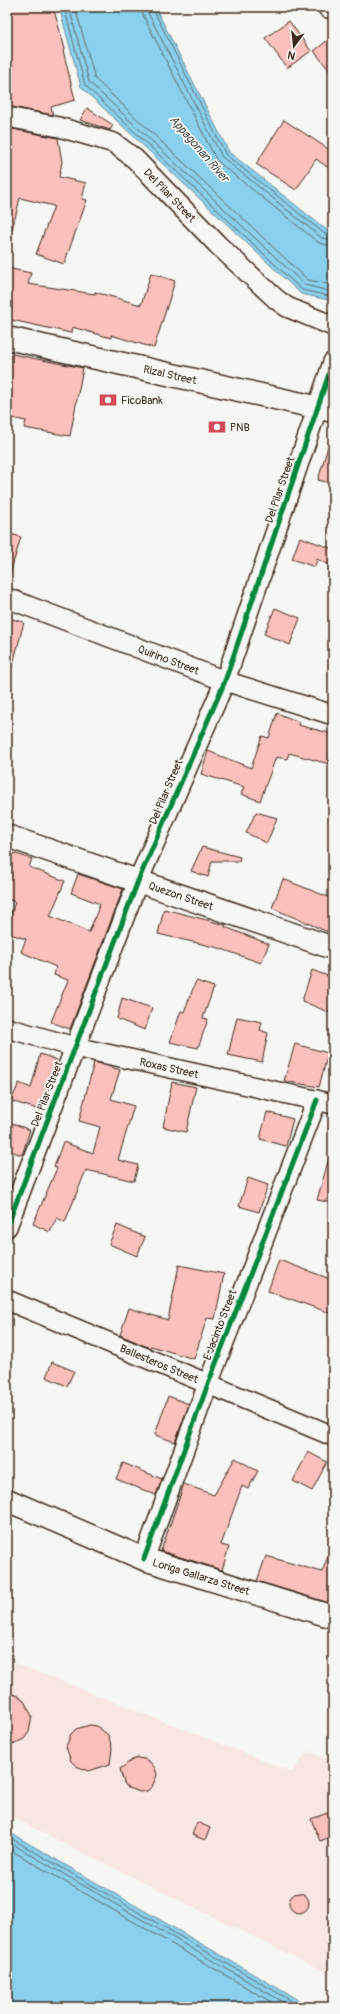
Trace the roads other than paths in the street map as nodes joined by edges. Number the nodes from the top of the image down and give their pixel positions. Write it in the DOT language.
graph roads {
  1 [pos="7,117"];
  2 [pos="333,326"];
  3 [pos="7,338"];
  4 [pos="333,362"];
  5 [pos="326,409"];
  6 [pos="7,598"];
  7 [pos="225,681"];
  8 [pos="333,715"];
  9 [pos="7,836"];
  10 [pos="138,881"];
  11 [pos="333,948"];
  12 [pos="7,1028"];
  13 [pos="75,1047"];
  14 [pos="325,1102"];
  15 [pos="7,1227"];
  16 [pos="7,1300"];
  17 [pos="208,1384"];
  18 [pos="333,1436"];
  19 [pos="7,1500"];
  20 [pos="144,1559"];
  21 [pos="333,1617"];
  1 -- 2 [label="street, Del Pilar Street"];
  3 -- 5 [label="street, Rizal Street"];
  4 -- 5 [label="street, Del Pilar Street"];
  5 -- 7 [label="street, Del Pilar Street"];
  6 -- 7 [label="street, Quirino Street"];
  7 -- 8 [label="street, Quirino Street"];
  7 -- 10 [label="street, Del Pilar Street"];
  9 -- 10 [label="street, Quezon Street"];
  10 -- 11 [label="street, Quezon Street"];
  10 -- 13 [label="street, Del Pilar Street"];
  12 -- 13 [label="street, Roxas Street"];
  13 -- 14 [label="street, Roxas Street"];
  13 -- 15 [label="street, Del Pilar Street"];
  14 -- 17 [label="street, E Jacinto Street"];
  16 -- 17 [label="street, Ballesteros Street"];
  17 -- 18 [label="street, Ballesteros Street"];
  17 -- 20 [label="street, E Jacinto Street"];
  19 -- 20 [label="street, Loriga Gallarza Street"];
  20 -- 21 [label="street, Loriga Gallarza Street"];
}
